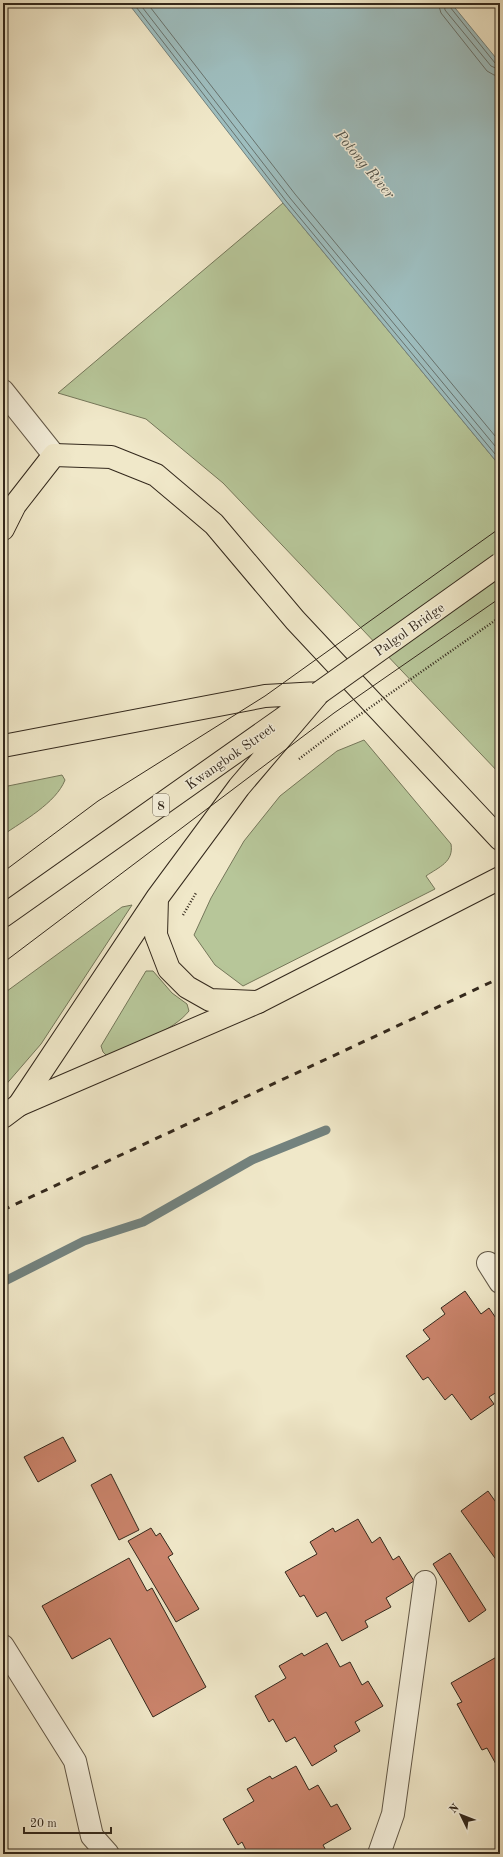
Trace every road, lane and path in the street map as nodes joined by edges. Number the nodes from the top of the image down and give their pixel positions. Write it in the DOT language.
graph roads {
  1 [pos="3,391"];
  2 [pos="54,455"];
  3 [pos="3,529"];
  4 [pos="500,564"];
  5 [pos="500,616"];
  6 [pos="319,693"];
  7 [pos="3,746"];
  8 [pos="296,762"];
  9 [pos="500,838"];
  10 [pos="500,878"];
  11 [pos="196,892"];
  12 [pos="157,898"];
  13 [pos="3,916"];
  14 [pos="182,918"];
  15 [pos="258,1002"];
  16 [pos="11,1111"];
  17 [pos="488,1263"];
  18 [pos="500,1282"];
  19 [pos="425,1582"];
  20 [pos="3,1646"];
  21 [pos="108,1854"];
  22 [pos="379,1854"];
  1 -- 2 [label="street"];
  2 -- 3 [label="main road"];
  2 -- 9 [label="main road"];
  4 -- 6 [label="main road, Palgol Bridge / 8, bridge"];
  5 -- 8 [label="path, bridge"];
  6 -- 7 [label="main road"];
  6 -- 12 [label="main road"];
  6 -- 13 [label="main road, Kwangbok Street / 8"];
  10 -- 15 [label="main road"];
  11 -- 14 [label="path"];
  12 -- 15 [label="main road"];
  12 -- 16 [label="main road"];
  15 -- 16 [label="main road"];
  17 -- 18 [label="street"];
  19 -- 22 [label="street"];
  20 -- 21 [label="street"];
}
